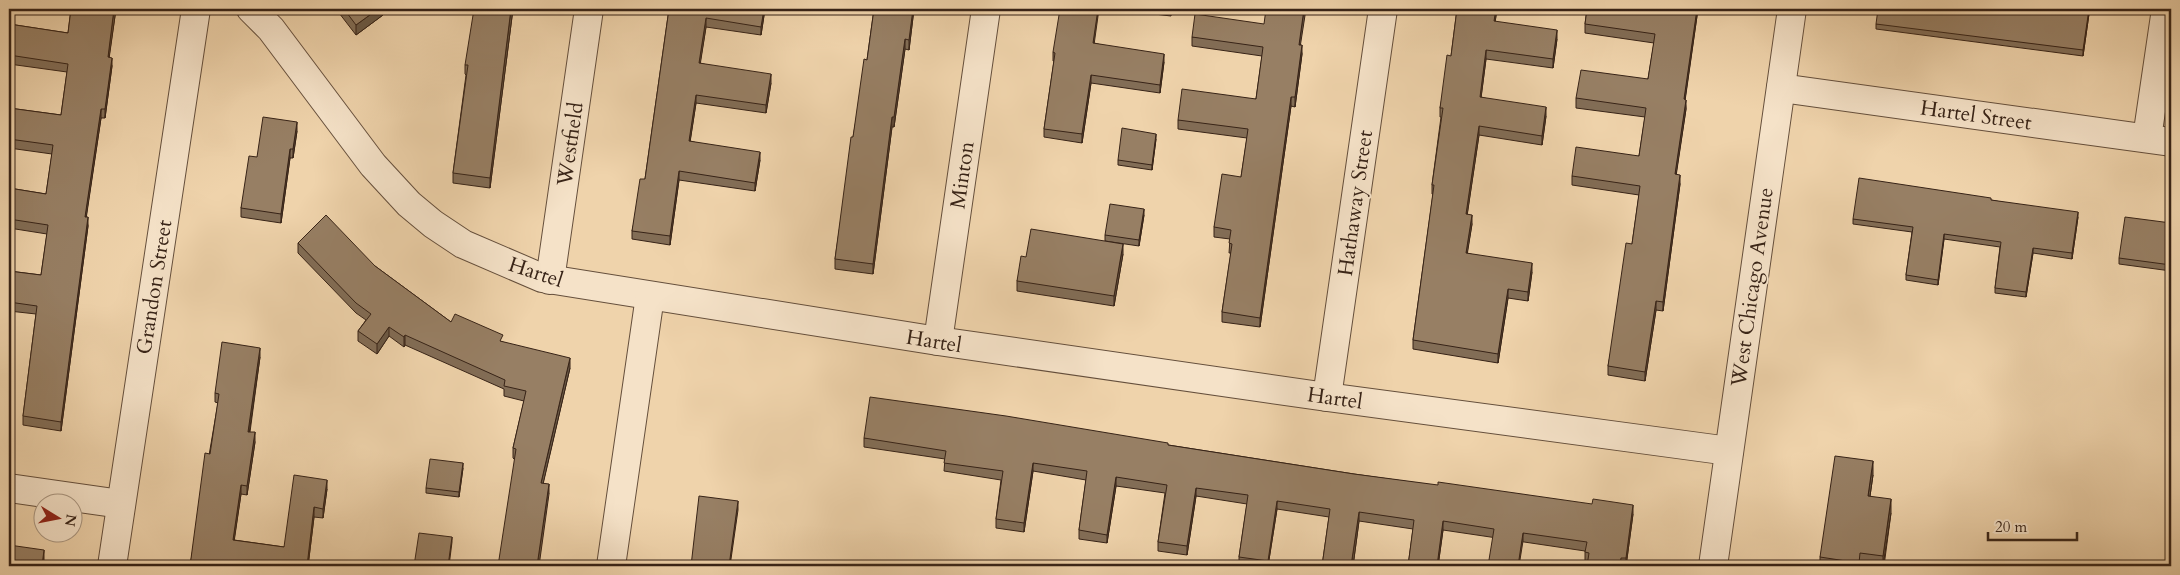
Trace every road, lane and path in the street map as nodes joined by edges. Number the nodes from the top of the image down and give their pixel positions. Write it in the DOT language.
graph roads {
  1 [pos="196,9"];
  2 [pos="251,9"];
  3 [pos="589,9"];
  4 [pos="986,9"];
  5 [pos="1383,9"];
  6 [pos="1792,9"];
  7 [pos="2166,9"];
  8 [pos="1781,88"];
  9 [pos="2159,140"];
  10 [pos="550,280"];
  11 [pos="650,296"];
  12 [pos="938,341"];
  13 [pos="1327,397"];
  14 [pos="1729,451"];
  15 [pos="9,488"];
  16 [pos="121,504"];
  17 [pos="112,566"];
  18 [pos="611,566"];
  19 [pos="1713,566"];
  1 -- 16 [label="street, Grandon Street"];
  2 -- 10 [label="street, Hartel"];
  3 -- 10 [label="street, Westfield"];
  4 -- 12 [label="street, Minton"];
  5 -- 13 [label="street, Hathaway Street"];
  6 -- 8 [label="street, West Chicago Avenue"];
  7 -- 9 [label="street"];
  8 -- 9 [label="street, Hartel Street"];
  8 -- 14 [label="street, West Chicago Avenue"];
  10 -- 11 [label="street, Hartel"];
  11 -- 12 [label="street, Hartel"];
  11 -- 18 [label="street"];
  12 -- 13 [label="street, Hartel"];
  13 -- 14 [label="street, Hartel"];
  14 -- 19 [label="street, West Chicago Avenue"];
  15 -- 16 [label="street"];
  16 -- 17 [label="street, Grandon Street"];
}
